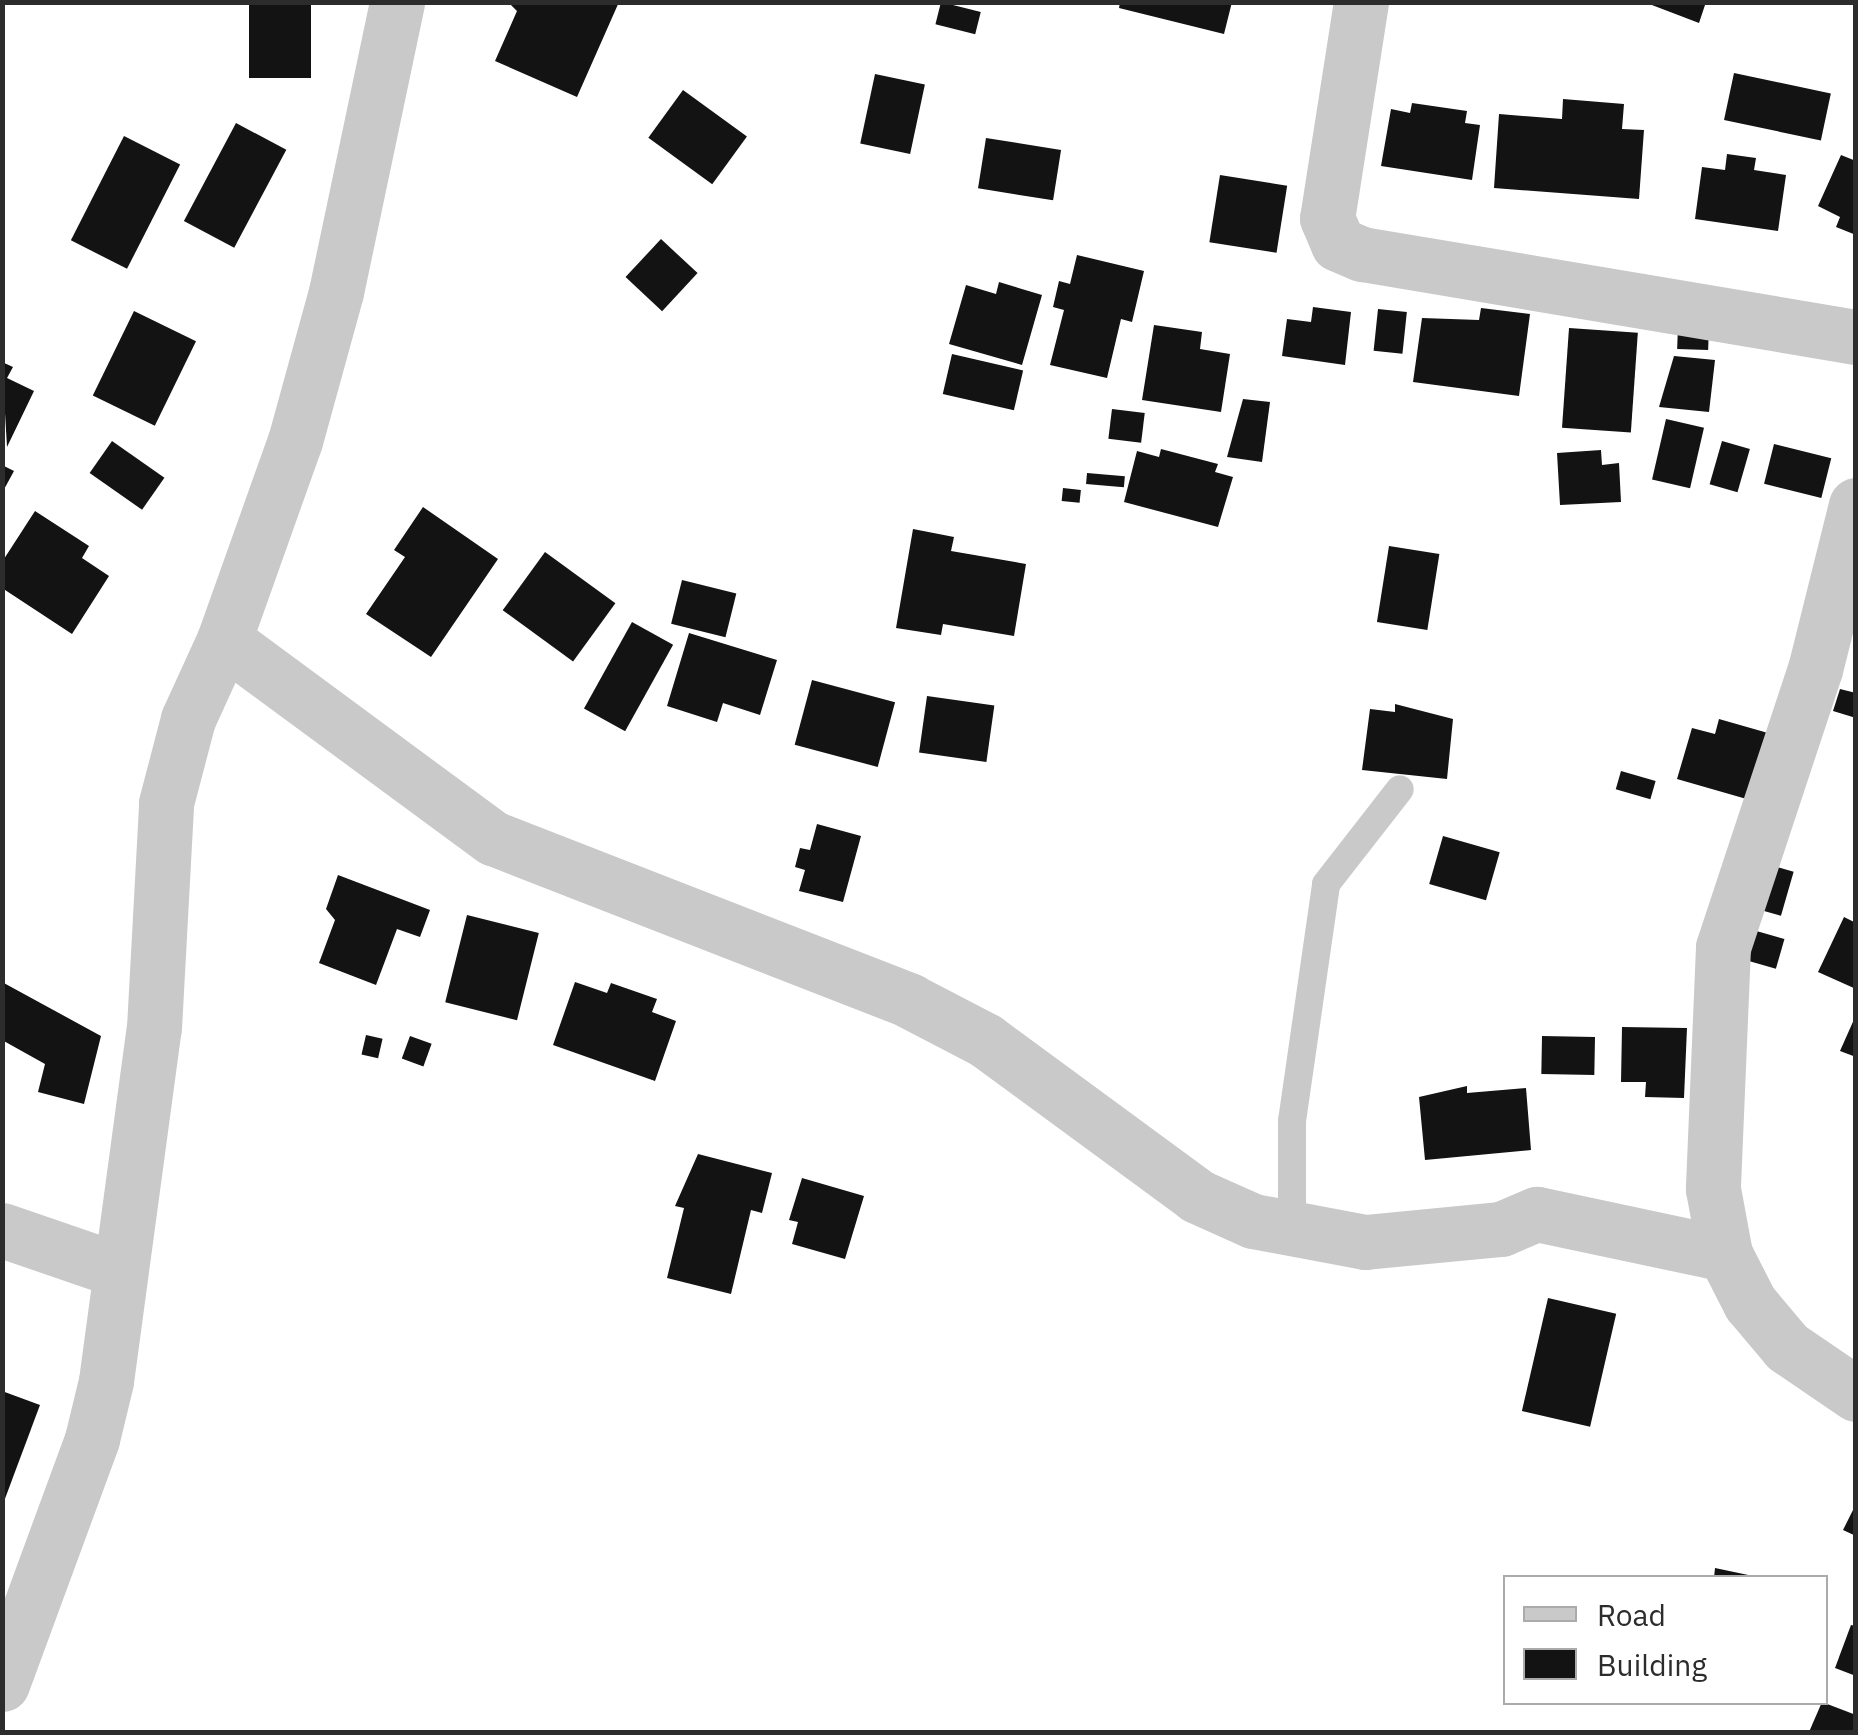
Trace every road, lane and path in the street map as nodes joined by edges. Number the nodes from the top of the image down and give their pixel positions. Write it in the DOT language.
graph roads {
  1 [pos="398,2"];
  2 [pos="1361,2"];
  3 [pos="1856,337"];
  4 [pos="1856,504"];
  5 [pos="224,640"];
  6 [pos="1400,789"];
  7 [pos="2,1230"];
  8 [pos="1292,1230"];
  9 [pos="1724,1254"];
  10 [pos="118,1270"];
  11 [pos="1856,1394"];
  12 [pos="2,1684"];
  1 -- 5 [label="street"];
  2 -- 3 [label="street"];
  4 -- 9 [label="street"];
  5 -- 8 [label="street"];
  5 -- 10 [label="street"];
  6 -- 8 [label="lane"];
  7 -- 10 [label="street"];
  8 -- 9 [label="street"];
  9 -- 11 [label="street"];
  10 -- 12 [label="street"];
}
